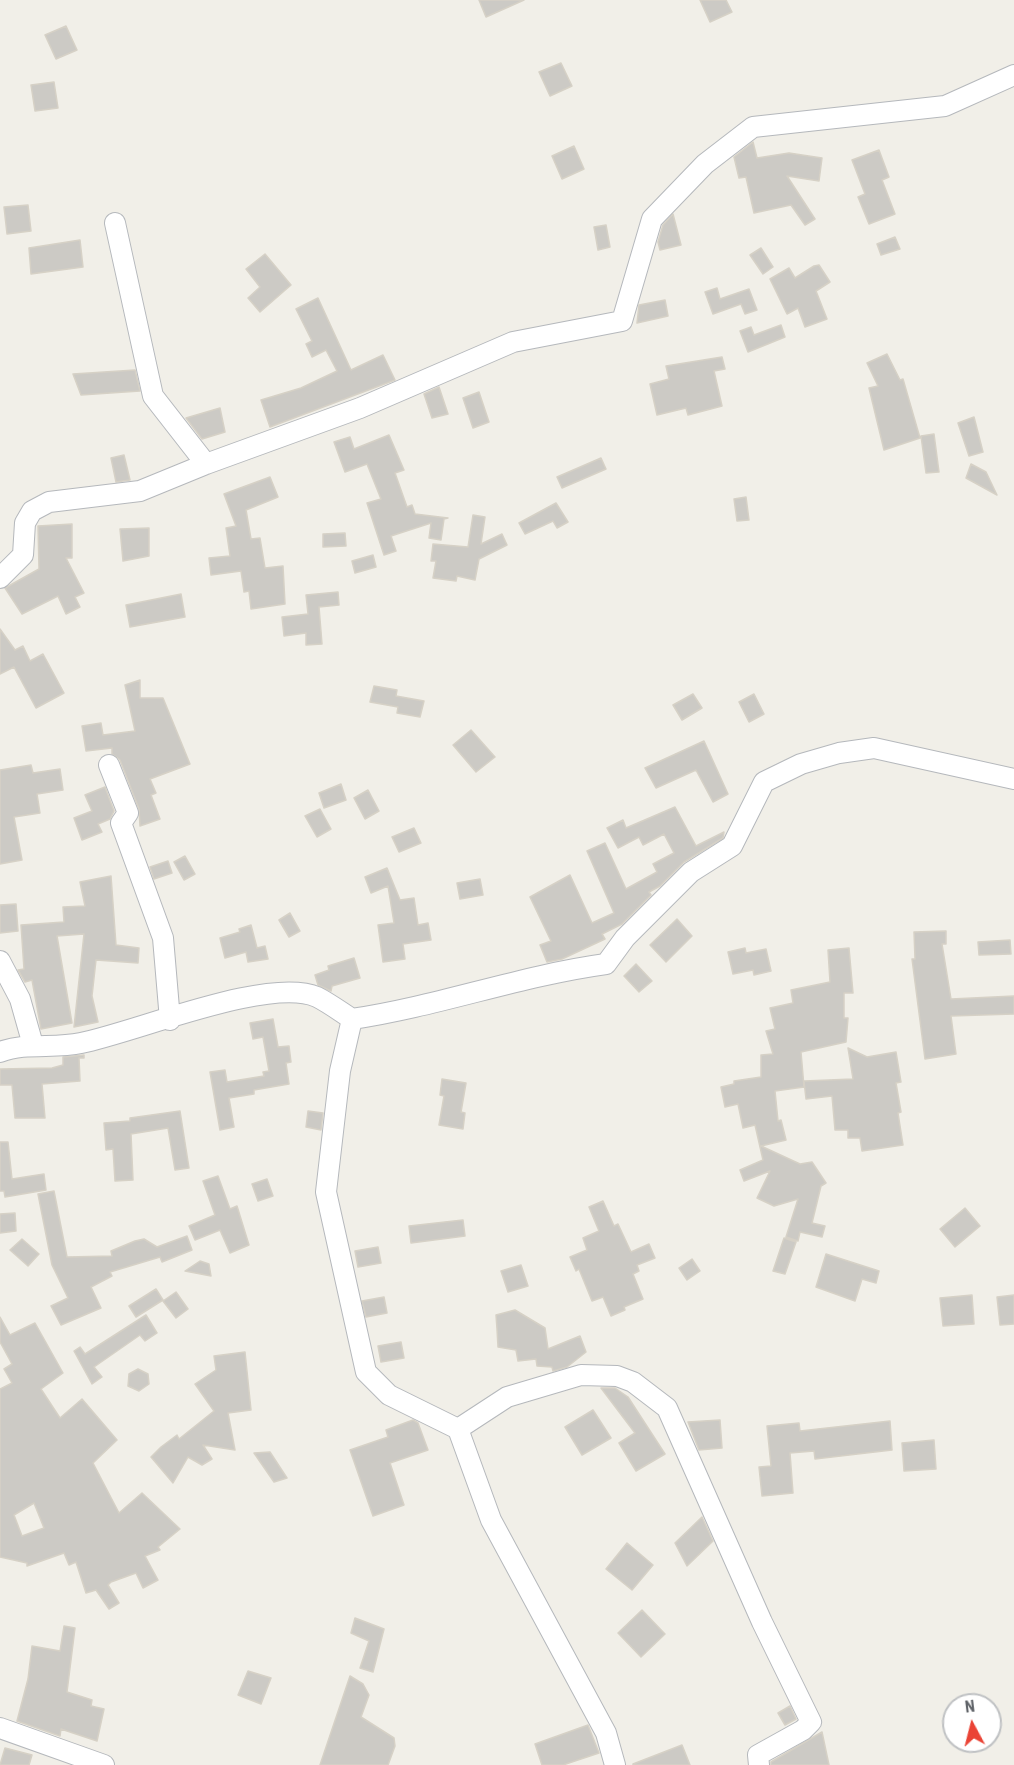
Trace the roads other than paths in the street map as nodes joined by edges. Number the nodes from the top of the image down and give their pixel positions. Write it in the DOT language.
graph roads {
  1 [pos="1014,75"];
  2 [pos="116,224"];
  3 [pos="206,464"];
  4 [pos="0,578"];
  5 [pos="109,765"];
  6 [pos="1014,779"];
  7 [pos="0,961"];
  8 [pos="352,1019"];
  9 [pos="170,1020"];
  10 [pos="33,1045"];
  11 [pos="0,1052"];
  12 [pos="458,1429"];
  13 [pos="0,1728"];
  14 [pos="104,1765"];
  15 [pos="615,1765"];
  16 [pos="759,1765"];
  1 -- 3 [label="street"];
  2 -- 3 [label="street"];
  3 -- 4 [label="street"];
  5 -- 9 [label="street"];
  6 -- 8 [label="street"];
  7 -- 10 [label="street"];
  8 -- 9 [label="street"];
  8 -- 12 [label="street"];
  9 -- 10 [label="street"];
  10 -- 11 [label="street"];
  12 -- 15 [label="street"];
  12 -- 16 [label="street"];
  13 -- 14 [label="street"];
}
